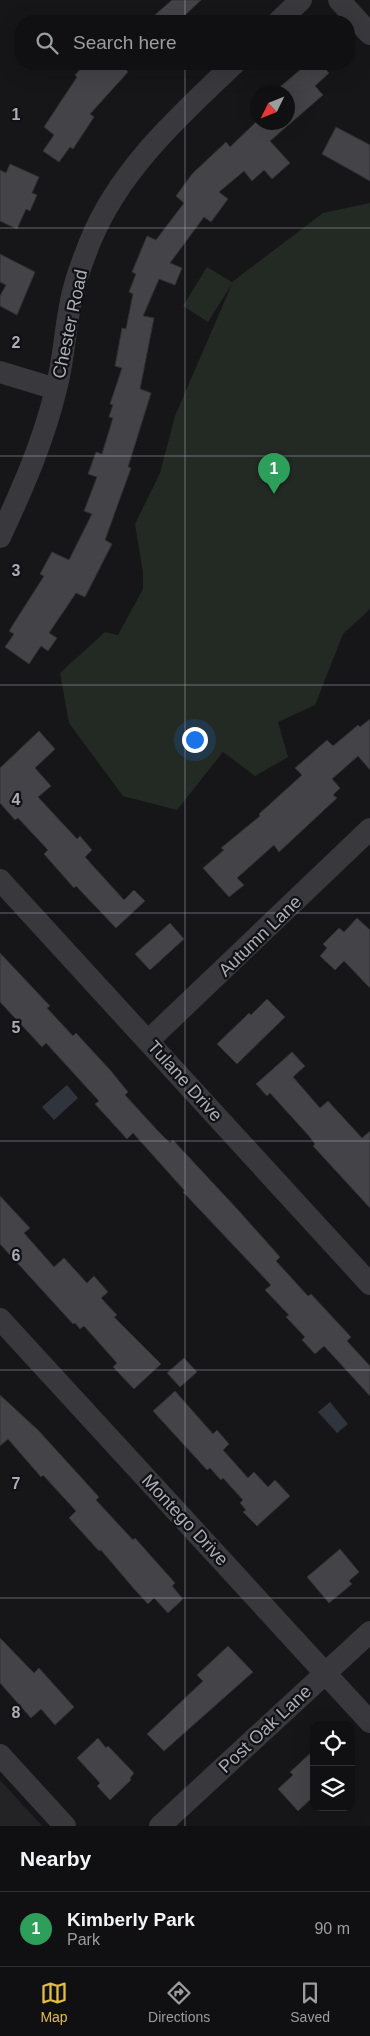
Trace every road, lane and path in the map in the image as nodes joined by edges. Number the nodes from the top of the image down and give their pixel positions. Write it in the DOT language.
graph roads {
  1 [pos="301,0"];
  2 [pos="339,0"];
  3 [pos="285,15"];
  4 [pos="353,15"];
  5 [pos="355,18"];
  6 [pos="370,34"];
  7 [pos="228,70"];
  8 [pos="0,372"];
  9 [pos="56,389"];
  10 [pos="0,537"];
  11 [pos="366,842"];
  12 [pos="0,880"];
  13 [pos="148,1041"];
  14 [pos="370,1284"];
  15 [pos="0,1319"];
  16 [pos="370,1632"];
  17 [pos="326,1673"];
  18 [pos="370,1722"];
  19 [pos="0,1756"];
  20 [pos="65,1826"];
  21 [pos="160,1826"];
  1 -- 3 [label="street"];
  2 -- 4 [label="street"];
  5 -- 6 [label="street"];
  7 -- 9 [label="street, Chester Road"];
  8 -- 9 [label="street"];
  9 -- 10 [label="street, Chester Road"];
  11 -- 13 [label="street, Autumn Lane"];
  12 -- 13 [label="street, Tulane Drive"];
  13 -- 14 [label="street, Tulane Drive"];
  15 -- 17 [label="street, Montego Drive"];
  16 -- 17 [label="street, Post Oak Lane"];
  17 -- 18 [label="street, Montego Drive"];
  17 -- 21 [label="street, Post Oak Lane"];
  19 -- 20 [label="street"];
}
